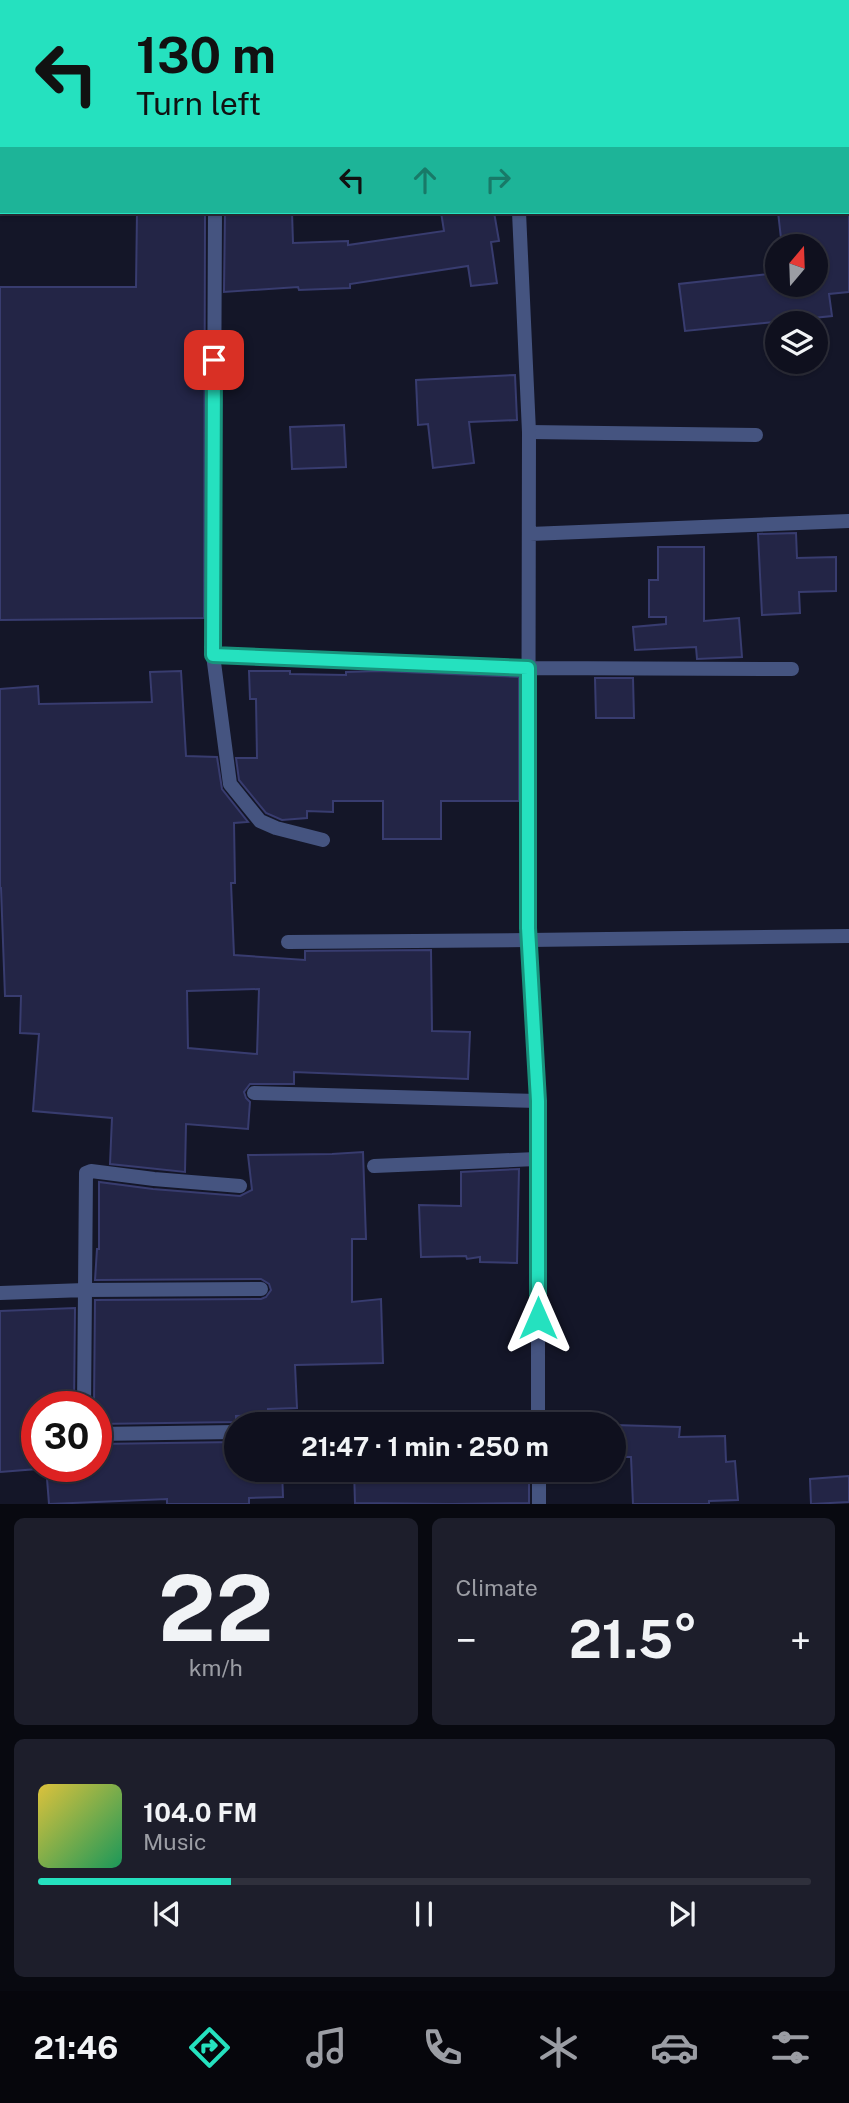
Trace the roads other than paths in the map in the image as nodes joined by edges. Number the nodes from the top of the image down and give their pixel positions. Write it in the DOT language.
graph roads {
  1 [pos="215,214"];
  2 [pos="519,214"];
  3 [pos="529,432"];
  4 [pos="756,435"];
  5 [pos="849,521"];
  6 [pos="530,534"];
  7 [pos="213,655"];
  8 [pos="528,668"];
  9 [pos="792,670"];
  10 [pos="323,840"];
  11 [pos="849,936"];
  12 [pos="529,940"];
  13 [pos="288,942"];
  14 [pos="254,1093"];
  15 [pos="538,1101"];
  16 [pos="536,1159"];
  17 [pos="374,1166"];
  18 [pos="240,1186"];
  19 [pos="261,1289"];
  20 [pos="85,1290"];
  21 [pos="0,1293"];
  22 [pos="84,1391"];
  23 [pos="538,1412"];
  24 [pos="224,1432"];
  25 [pos="112,1434"];
  26 [pos="539,1482"];
  27 [pos="539,1504"];
  1 -- 7 [label="street"];
  2 -- 3 [label="street"];
  3 -- 4 [label="street"];
  3 -- 6 [label="street"];
  5 -- 6 [label="street"];
  6 -- 8 [label="street"];
  7 -- 8 [label="street"];
  7 -- 10 [label="street"];
  8 -- 9 [label="street"];
  8 -- 12 [label="street"];
  11 -- 12 [label="street"];
  12 -- 13 [label="street"];
  12 -- 15 [label="street"];
  14 -- 15 [label="street"];
  15 -- 16 [label="street"];
  16 -- 17 [label="street"];
  16 -- 23 [label="street"];
  18 -- 20 [label="street"];
  19 -- 20 [label="street"];
  20 -- 21 [label="street"];
  20 -- 22 [label="street"];
  24 -- 25 [label="street"];
  26 -- 27 [label="street"];
}
